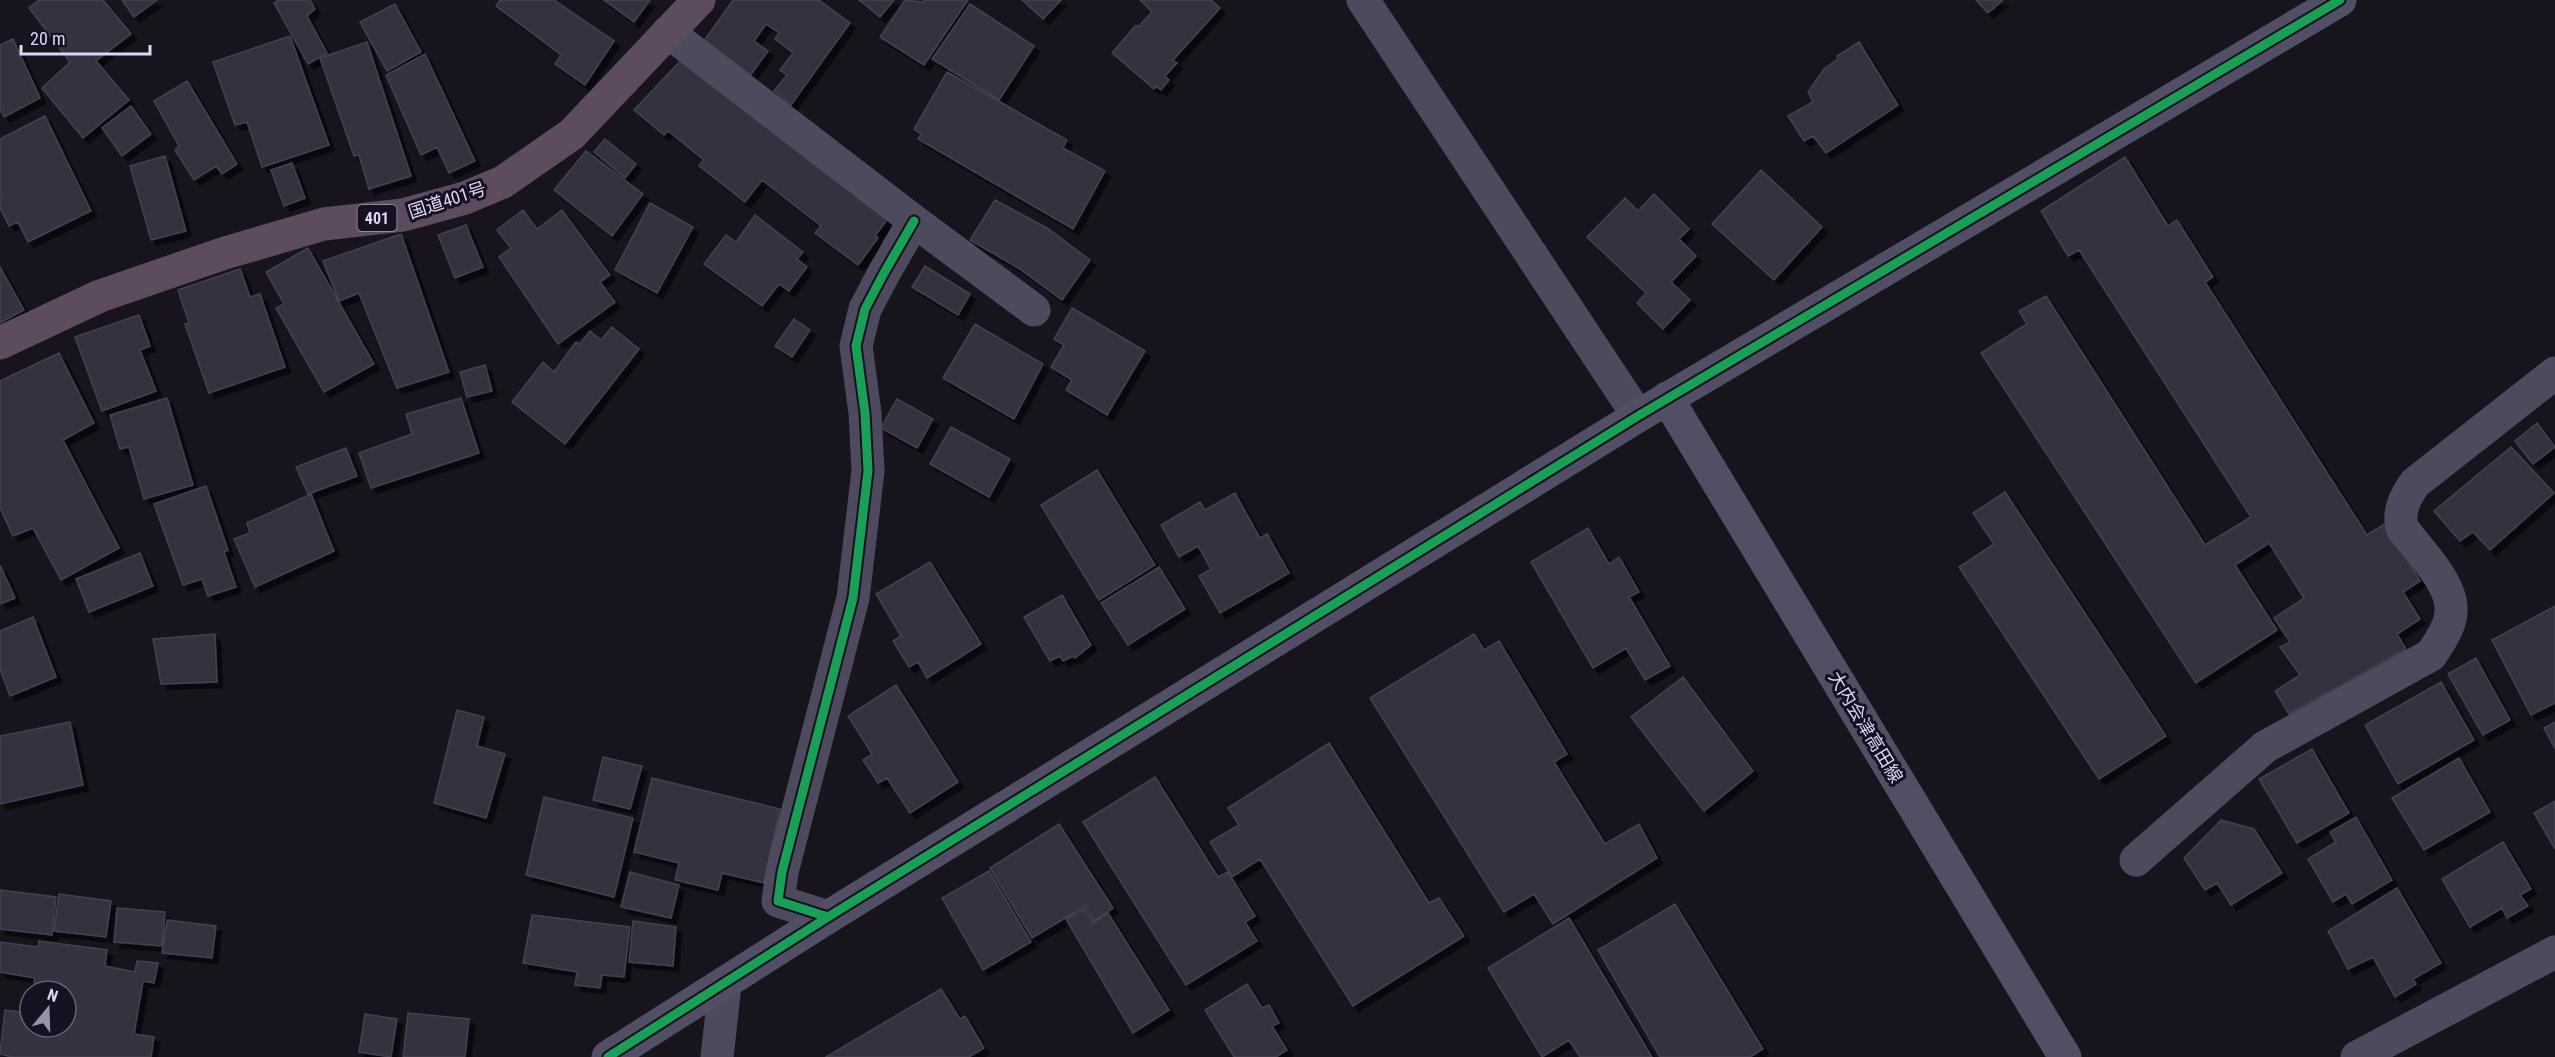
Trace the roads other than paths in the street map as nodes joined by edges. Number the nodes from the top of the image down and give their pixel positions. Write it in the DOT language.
graph roads {
  1 [pos="699,0"];
  2 [pos="1363,0"];
  3 [pos="2340,0"];
  4 [pos="669,32"];
  5 [pos="914,221"];
  6 [pos="1034,310"];
  7 [pos="0,343"];
  8 [pos="2555,373"];
  9 [pos="1667,398"];
  10 [pos="1638,416"];
  11 [pos="2136,860"];
  12 [pos="828,917"];
  13 [pos="2555,952"];
  14 [pos="725,985"];
  15 [pos="608,1057"];
  16 [pos="717,1057"];
  17 [pos="2065,1057"];
  18 [pos="2357,1057"];
  1 -- 4 [label="highway, 国道401号 / 401"];
  2 -- 10 [label="street"];
  3 -- 9 [label="street"];
  4 -- 5 [label="street"];
  4 -- 7 [label="highway, 国道401号 / 401"];
  5 -- 6 [label="street"];
  5 -- 12 [label="street"];
  8 -- 11 [label="street"];
  9 -- 10 [label="street"];
  9 -- 17 [label="street, 大内会津高田線"];
  10 -- 12 [label="street"];
  12 -- 14 [label="street"];
  13 -- 18 [label="street"];
  14 -- 15 [label="street"];
  14 -- 16 [label="street"];
}
